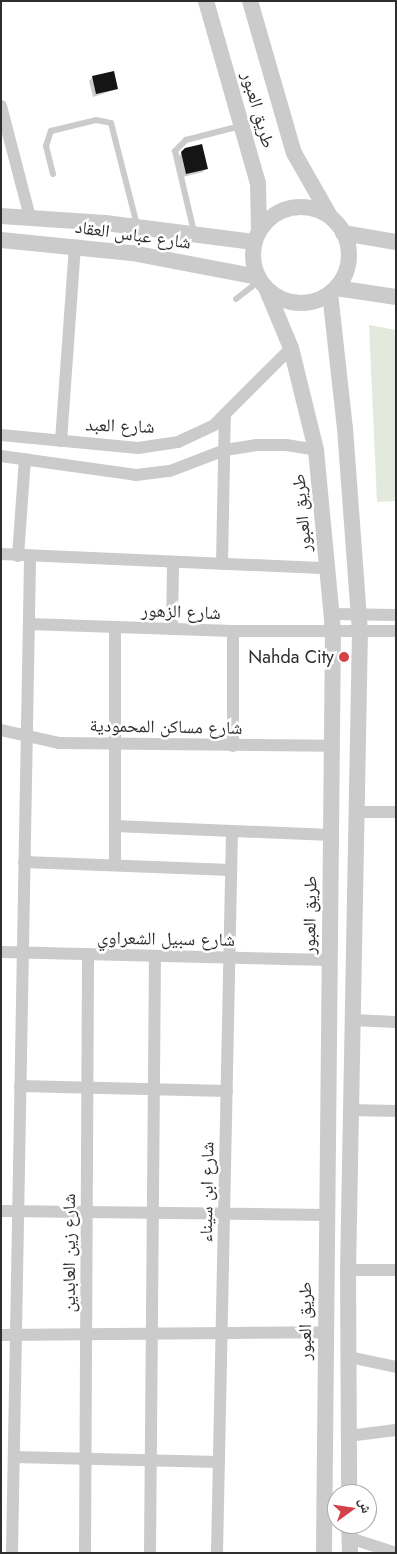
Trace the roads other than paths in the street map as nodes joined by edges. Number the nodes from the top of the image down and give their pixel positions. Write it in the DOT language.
graph roads {
  1 [pos="206,1"];
  2 [pos="250,1"];
  3 [pos="1,106"];
  4 [pos="241,126"];
  5 [pos="53,174"];
  6 [pos="1,216"];
  7 [pos="30,217"];
  8 [pos="331,218"];
  9 [pos="137,226"];
  10 [pos="343,232"];
  11 [pos="194,233"];
  12 [pos="256,237"];
  13 [pos="1,240"];
  14 [pos="396,242"];
  15 [pos="75,246"];
  16 [pos="261,281"];
  17 [pos="333,290"];
  18 [pos="396,297"];
  19 [pos="236,299"];
  20 [pos="291,348"];
  21 [pos="225,414"];
  22 [pos="1,434"];
  23 [pos="61,440"];
  24 [pos="225,450"];
  25 [pos="316,450"];
  26 [pos="1,456"];
  27 [pos="25,459"];
  28 [pos="1,554"];
  29 [pos="24,557"];
  30 [pos="173,562"];
  31 [pos="222,564"];
  32 [pos="327,568"];
  33 [pos="396,615"];
  34 [pos="332,622"];
  35 [pos="360,622"];
  36 [pos="29,624"];
  37 [pos="115,627"];
  38 [pos="172,629"];
  39 [pos="233,631"];
  40 [pos="396,631"];
  41 [pos="1,730"];
  42 [pos="25,737"];
  43 [pos="115,745"];
  44 [pos="233,746"];
  45 [pos="332,746"];
  46 [pos="356,812"];
  47 [pos="396,812"];
  48 [pos="115,826"];
  49 [pos="232,831"];
  50 [pos="331,835"];
  51 [pos="24,862"];
  52 [pos="115,865"];
  53 [pos="231,870"];
  54 [pos="1,952"];
  55 [pos="23,953"];
  56 [pos="88,954"];
  57 [pos="155,956"];
  58 [pos="230,958"];
  59 [pos="329,960"];
  60 [pos="352,1020"];
  61 [pos="396,1022"];
  62 [pos="20,1086"];
  63 [pos="88,1087"];
  64 [pos="153,1089"];
  65 [pos="227,1091"];
  66 [pos="351,1110"];
  67 [pos="396,1110"];
  68 [pos="1,1212"];
  69 [pos="19,1212"];
  70 [pos="87,1212"];
  71 [pos="153,1213"];
  72 [pos="224,1214"];
  73 [pos="326,1215"];
  74 [pos="348,1270"];
  75 [pos="396,1270"];
  76 [pos="222,1332"];
  77 [pos="325,1332"];
  78 [pos="152,1333"];
  79 [pos="1,1334"];
  80 [pos="16,1334"];
  81 [pos="86,1334"];
  82 [pos="349,1358"];
  83 [pos="396,1367"];
  84 [pos="396,1430"];
  85 [pos="348,1436"];
  86 [pos="14,1457"];
  87 [pos="86,1459"];
  88 [pos="151,1460"];
  89 [pos="219,1462"];
  90 [pos="349,1484"];
  91 [pos="350,1538"];
  92 [pos="396,1552"];
  93 [pos="12,1553"];
  94 [pos="85,1553"];
  95 [pos="150,1553"];
  96 [pos="217,1553"];
  97 [pos="324,1553"];
  1 -- 4 [label="street, طريق العبور"];
  2 -- 8 [label="street, طريق العبور"];
  3 -- 7 [label="street"];
  4 -- 11 [label="lane"];
  4 -- 12 [label="street, طريق العبور"];
  5 -- 9 [label="lane"];
  6 -- 7 [label="street, شارع عباس العقاد"];
  7 -- 9 [label="street, شارع عباس العقاد"];
  8 -- 10 [label="street"];
  8 -- 12 [label="street"];
  9 -- 11 [label="street, شارع عباس العقاد"];
  10 -- 14 [label="street"];
  10 -- 17 [label="street"];
  11 -- 12 [label="street, شارع عباس العقاد"];
  12 -- 16 [label="street"];
  13 -- 15 [label="street, شارع عباس العقاد"];
  15 -- 16 [label="street, شارع عباس العقاد"];
  15 -- 23 [label="street"];
  16 -- 17 [label="street"];
  16 -- 19 [label="lane"];
  16 -- 20 [label="street, طريق العبور"];
  17 -- 18 [label="street"];
  17 -- 35 [label="street"];
  20 -- 21 [label="street, شارع العبد"];
  20 -- 25 [label="street, طريق العبور"];
  21 -- 23 [label="street, شارع العبد"];
  21 -- 24 [label="street"];
  22 -- 23 [label="street, شارع العبد"];
  24 -- 25 [label="street"];
  24 -- 27 [label="street"];
  24 -- 31 [label="street"];
  25 -- 32 [label="street, طريق العبور"];
  26 -- 27 [label="street"];
  27 -- 29 [label="street"];
  28 -- 29 [label="street"];
  29 -- 30 [label="street"];
  29 -- 36 [label="street"];
  30 -- 31 [label="street"];
  30 -- 38 [label="street"];
  31 -- 32 [label="street"];
  32 -- 34 [label="street, طريق العبور"];
  33 -- 35 [label="street"];
  34 -- 35 [label="street, شارع الزهور"];
  34 -- 39 [label="street, شارع الزهور"];
  34 -- 45 [label="street, طريق العبور"];
  35 -- 40 [label="street"];
  35 -- 46 [label="street"];
  36 -- 37 [label="street, شارع الزهور"];
  36 -- 42 [label="street"];
  37 -- 38 [label="street, شارع الزهور"];
  37 -- 43 [label="street"];
  38 -- 39 [label="street, شارع الزهور"];
  39 -- 44 [label="street"];
  41 -- 42 [label="street, شارع مساكن المحمودية"];
  42 -- 43 [label="street, شارع مساكن المحمودية"];
  42 -- 51 [label="street"];
  43 -- 44 [label="street, شارع مساكن المحمودية"];
  43 -- 48 [label="street"];
  44 -- 45 [label="street, شارع مساكن المحمودية"];
  45 -- 50 [label="street, طريق العبور"];
  46 -- 47 [label="street"];
  46 -- 60 [label="street"];
  48 -- 49 [label="street"];
  48 -- 52 [label="street"];
  49 -- 50 [label="street"];
  49 -- 53 [label="street, شارع ابن سيناء"];
  50 -- 59 [label="street, طريق العبور"];
  51 -- 52 [label="street"];
  51 -- 55 [label="street"];
  52 -- 53 [label="street"];
  53 -- 58 [label="street, شارع ابن سيناء"];
  54 -- 55 [label="street, شارع سبيل الشعراوي"];
  55 -- 56 [label="street, شارع سبيل الشعراوي"];
  55 -- 62 [label="street"];
  56 -- 57 [label="street, شارع سبيل الشعراوي"];
  56 -- 63 [label="street, شارع زين العابدين"];
  57 -- 58 [label="street, شارع سبيل الشعراوي"];
  57 -- 64 [label="street"];
  58 -- 59 [label="street, شارع سبيل الشعراوي"];
  58 -- 65 [label="street, شارع ابن سيناء"];
  59 -- 73 [label="street, طريق العبور"];
  60 -- 61 [label="street"];
  60 -- 66 [label="street"];
  62 -- 63 [label="street"];
  62 -- 69 [label="street"];
  63 -- 64 [label="street"];
  63 -- 70 [label="street, شارع زين العابدين"];
  64 -- 65 [label="street"];
  64 -- 71 [label="street"];
  65 -- 72 [label="street, شارع ابن سيناء"];
  66 -- 67 [label="street"];
  66 -- 74 [label="street"];
  68 -- 69 [label="street"];
  69 -- 70 [label="street"];
  69 -- 80 [label="street"];
  70 -- 71 [label="street"];
  70 -- 81 [label="street, شارع زين العابدين"];
  71 -- 72 [label="street"];
  71 -- 78 [label="street"];
  72 -- 73 [label="street"];
  72 -- 76 [label="street, شارع ابن سيناء"];
  73 -- 77 [label="street, طريق العبور"];
  74 -- 75 [label="street"];
  74 -- 82 [label="street"];
  76 -- 77 [label="street"];
  76 -- 78 [label="street"];
  76 -- 89 [label="street, شارع ابن سيناء"];
  77 -- 97 [label="street, طريق العبور"];
  78 -- 81 [label="street"];
  78 -- 88 [label="street"];
  79 -- 80 [label="street"];
  80 -- 81 [label="street"];
  80 -- 86 [label="street"];
  81 -- 87 [label="street, شارع زين العابدين"];
  82 -- 83 [label="street"];
  82 -- 85 [label="street"];
  84 -- 85 [label="street"];
  85 -- 90 [label="street"];
  86 -- 87 [label="street"];
  86 -- 93 [label="street"];
  87 -- 88 [label="street"];
  87 -- 94 [label="street, شارع زين العابدين"];
  88 -- 89 [label="street"];
  88 -- 95 [label="street"];
  89 -- 96 [label="street, شارع ابن سيناء"];
  91 -- 92 [label="street"];
}
